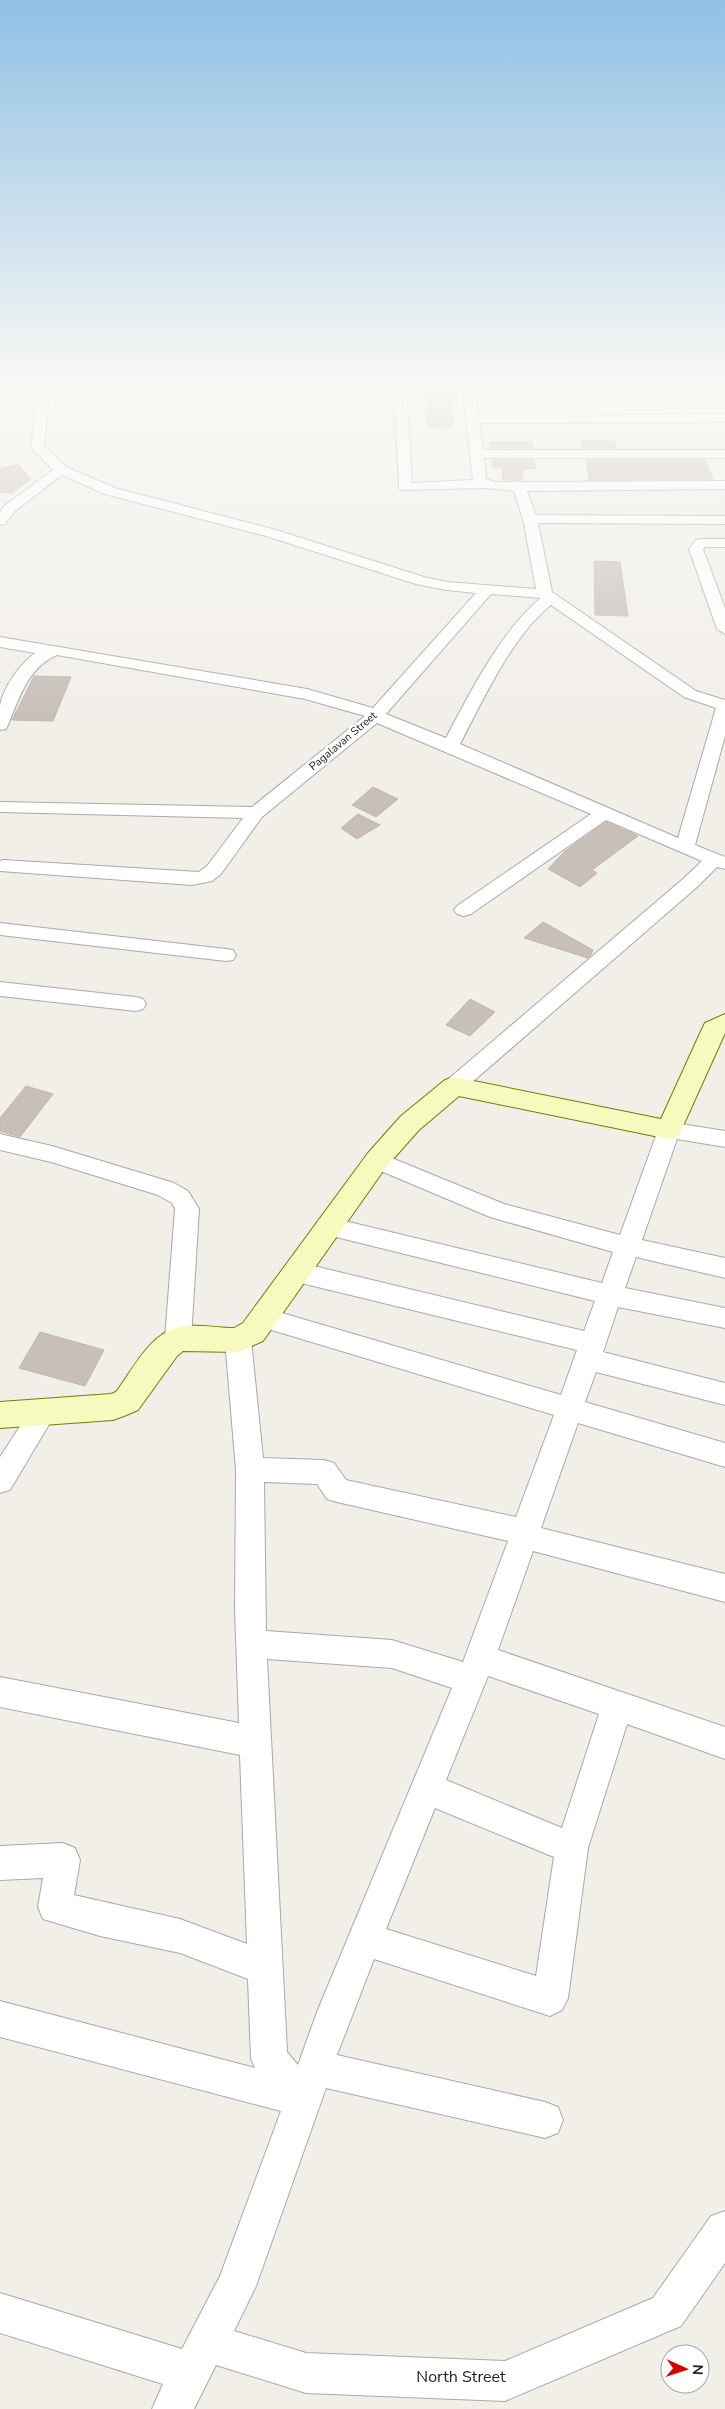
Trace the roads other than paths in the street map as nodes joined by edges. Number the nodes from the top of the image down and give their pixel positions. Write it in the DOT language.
graph roads {
  1 [pos="27,495"];
  2 [pos="127,495"];
  3 [pos="522,495"];
  4 [pos="530,519"];
  5 [pos="725,520"];
  6 [pos="0,521"];
  7 [pos="725,543"];
  8 [pos="486,590"];
  9 [pos="548,596"];
  10 [pos="725,629"];
  11 [pos="0,642"];
  12 [pos="50,651"];
  13 [pos="725,706"];
  14 [pos="376,715"];
  15 [pos="0,725"];
  16 [pos="450,746"];
  17 [pos="0,807"];
  18 [pos="256,813"];
  19 [pos="604,813"];
  20 [pos="685,848"];
  21 [pos="720,861"];
  22 [pos="2,866"];
  23 [pos="464,910"];
  24 [pos="0,929"];
  25 [pos="226,955"];
  26 [pos="0,989"];
  27 [pos="136,1004"];
  28 [pos="725,1022"];
  29 [pos="454,1086"];
  30 [pos="669,1130"];
  31 [pos="725,1139"];
  32 [pos="0,1142"];
  33 [pos="377,1160"];
  34 [pos="328,1226"];
  35 [pos="627,1246"];
  36 [pos="725,1268"];
  37 [pos="297,1272"];
  38 [pos="610,1295"];
  39 [pos="265,1318"];
  40 [pos="725,1318"];
  41 [pos="178,1339"];
  42 [pos="238,1340"];
  43 [pos="589,1351"];
  44 [pos="725,1394"];
  45 [pos="570,1407"];
  46 [pos="44,1411"];
  47 [pos="0,1414"];
  48 [pos="725,1455"];
  49 [pos="250,1470"];
  50 [pos="0,1481"];
  51 [pos="524,1534"];
  52 [pos="725,1588"];
  53 [pos="251,1644"];
  54 [pos="475,1669"];
  55 [pos="0,1692"];
  56 [pos="617,1706"];
  57 [pos="256,1742"];
  58 [pos="725,1743"];
  59 [pos="426,1788"];
  60 [pos="572,1848"];
  61 [pos="0,1863"];
  62 [pos="365,1939"];
  63 [pos="266,1968"];
  64 [pos="0,2019"];
  65 [pos="309,2083"];
  66 [pos="545,2120"];
  67 [pos="725,2230"];
  68 [pos="0,2313"];
  69 [pos="199,2357"];
  70 [pos="172,2409"];
  1 -- 6 [label="street"];
  2 -- 8 [label="street"];
  3 -- 4 [label="street"];
  4 -- 5 [label="street"];
  4 -- 9 [label="street"];
  7 -- 10 [label="street"];
  8 -- 9 [label="street"];
  8 -- 14 [label="street, Pagalavan Street"];
  9 -- 13 [label="street"];
  9 -- 16 [label="street"];
  11 -- 12 [label="street"];
  12 -- 14 [label="street"];
  12 -- 15 [label="street"];
  13 -- 20 [label="street"];
  14 -- 16 [label="street"];
  14 -- 18 [label="street, Pagalavan Street"];
  16 -- 19 [label="street"];
  17 -- 18 [label="street"];
  18 -- 22 [label="street, Pagalavan Street"];
  19 -- 20 [label="street"];
  19 -- 23 [label="street"];
  20 -- 21 [label="street"];
  21 -- 29 [label="street"];
  24 -- 25 [label="street"];
  26 -- 27 [label="street"];
  28 -- 30 [label="street"];
  29 -- 30 [label="street"];
  29 -- 33 [label="street"];
  30 -- 31 [label="street"];
  30 -- 35 [label="street"];
  32 -- 41 [label="street"];
  33 -- 34 [label="street"];
  33 -- 35 [label="street"];
  34 -- 37 [label="street"];
  34 -- 38 [label="street"];
  35 -- 36 [label="street"];
  35 -- 38 [label="street"];
  37 -- 39 [label="street"];
  37 -- 43 [label="street"];
  38 -- 40 [label="street"];
  38 -- 43 [label="street"];
  39 -- 42 [label="street"];
  39 -- 45 [label="street"];
  41 -- 42 [label="street"];
  41 -- 46 [label="street"];
  42 -- 49 [label="street"];
  43 -- 44 [label="street"];
  43 -- 45 [label="street"];
  45 -- 48 [label="street"];
  45 -- 51 [label="street"];
  46 -- 47 [label="street"];
  46 -- 50 [label="street"];
  49 -- 51 [label="street"];
  49 -- 53 [label="street"];
  51 -- 52 [label="street"];
  51 -- 54 [label="street"];
  53 -- 54 [label="street"];
  53 -- 57 [label="street"];
  54 -- 56 [label="street"];
  54 -- 59 [label="street"];
  55 -- 57 [label="street"];
  56 -- 58 [label="street"];
  56 -- 60 [label="street"];
  57 -- 63 [label="street"];
  59 -- 60 [label="street"];
  59 -- 62 [label="street"];
  60 -- 62 [label="street"];
  61 -- 63 [label="street"];
  62 -- 65 [label="street"];
  63 -- 65 [label="street"];
  64 -- 65 [label="street"];
  65 -- 66 [label="street"];
  65 -- 69 [label="street"];
  67 -- 69 [label="street, North Street"];
  68 -- 69 [label="street, North Street"];
  69 -- 70 [label="street"];
}
